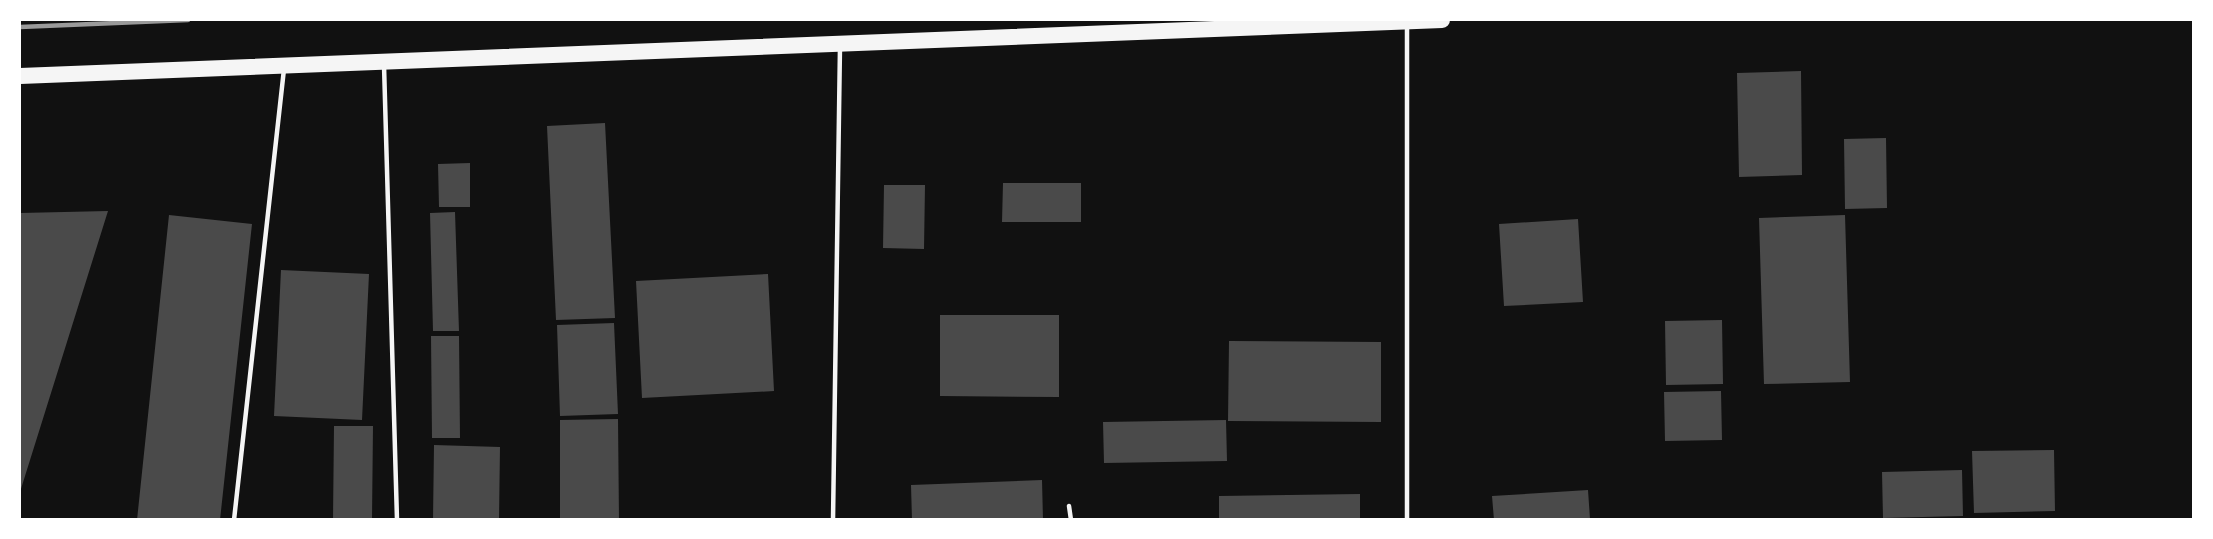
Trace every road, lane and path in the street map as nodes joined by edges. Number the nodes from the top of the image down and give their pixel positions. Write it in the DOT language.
graph roads {
  1 [pos="1442,20"];
  2 [pos="1407,21"];
  3 [pos="1085,27"];
  4 [pos="840,43"];
  5 [pos="384,62"];
  6 [pos="284,66"];
  7 [pos="20,76"];
  8 [pos="1070,506"];
  9 [pos="234,519"];
  10 [pos="397,519"];
  11 [pos="833,519"];
  12 [pos="1071,519"];
  13 [pos="1407,519"];
  1 -- 2 [label="highway"];
  2 -- 3 [label="highway"];
  2 -- 13 [label="lane"];
  3 -- 4 [label="highway"];
  4 -- 5 [label="highway"];
  4 -- 11 [label="lane"];
  5 -- 6 [label="highway"];
  5 -- 10 [label="lane"];
  6 -- 7 [label="highway"];
  6 -- 9 [label="lane"];
  8 -- 12 [label="lane"];
}
